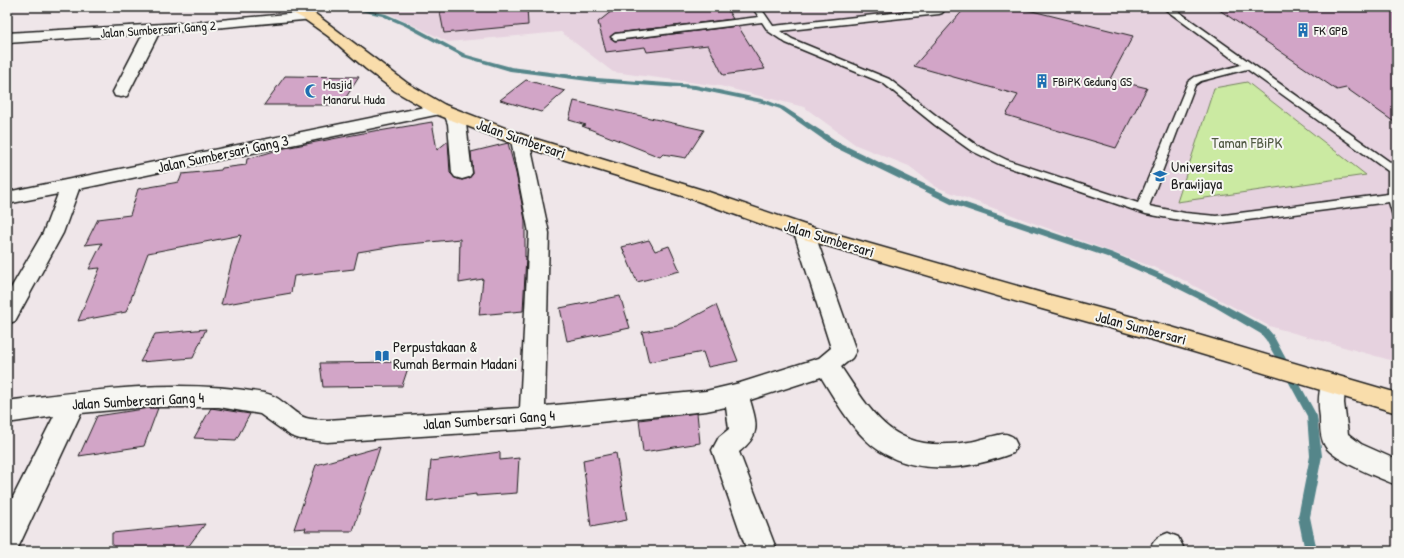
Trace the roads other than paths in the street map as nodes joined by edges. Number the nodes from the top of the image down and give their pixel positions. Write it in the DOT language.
graph roads {
  1 [pos="756,7"];
  2 [pos="943,7"];
  3 [pos="1166,7"];
  4 [pos="300,14"];
  5 [pos="764,19"];
  6 [pos="153,29"];
  7 [pos="771,29"];
  8 [pos="615,36"];
  9 [pos="7,38"];
  10 [pos="1248,66"];
  11 [pos="121,92"];
  12 [pos="446,112"];
  13 [pos="520,140"];
  14 [pos="1396,172"];
  15 [pos="462,173"];
  16 [pos="72,185"];
  17 [pos="1396,197"];
  18 [pos="7,198"];
  19 [pos="1142,208"];
  20 [pos="1397,213"];
  21 [pos="804,232"];
  22 [pos="7,315"];
  23 [pos="827,364"];
  24 [pos="1322,382"];
  25 [pos="736,394"];
  26 [pos="73,403"];
  27 [pos="1397,403"];
  28 [pos="7,412"];
  29 [pos="532,418"];
  30 [pos="1004,445"];
  31 [pos="1397,474"];
  32 [pos="7,540"];
  33 [pos="762,551"];
  1 -- 5 [label="lane"];
  2 -- 7 [label="lane"];
  3 -- 10 [label="lane"];
  4 -- 6 [label="street, Jalan Sumbersari Gang 2"];
  4 -- 12 [label="main road, Jalan Sumbersari"];
  5 -- 7 [label="lane"];
  5 -- 8 [label="lane"];
  6 -- 9 [label="street, Jalan Sumbersari Gang 2"];
  6 -- 11 [label="street"];
  7 -- 19 [label="lane"];
  10 -- 14 [label="lane"];
  10 -- 19 [label="lane"];
  12 -- 13 [label="main road, Jalan Sumbersari"];
  12 -- 15 [label="street"];
  12 -- 16 [label="street, Jalan Sumbersari Gang 3"];
  13 -- 21 [label="main road, Jalan Sumbersari"];
  13 -- 29 [label="street"];
  14 -- 17 [label="lane"];
  16 -- 18 [label="street, Jalan Sumbersari Gang 3"];
  16 -- 22 [label="street"];
  17 -- 19 [label="lane"];
  17 -- 20 [label="lane"];
  21 -- 23 [label="street, Jalan Sumbersari Gang 4"];
  21 -- 24 [label="main road, Jalan Sumbersari"];
  23 -- 25 [label="street, Jalan Sumbersari Gang 4"];
  23 -- 30 [label="street"];
  24 -- 27 [label="main road, Jalan Sumbersari"];
  24 -- 31 [label="street"];
  25 -- 29 [label="street, Jalan Sumbersari Gang 4"];
  25 -- 33 [label="street"];
  26 -- 28 [label="street, Jalan Sumbersari Gang 4"];
  26 -- 29 [label="street, Jalan Sumbersari Gang 4"];
  26 -- 32 [label="street"];
}
